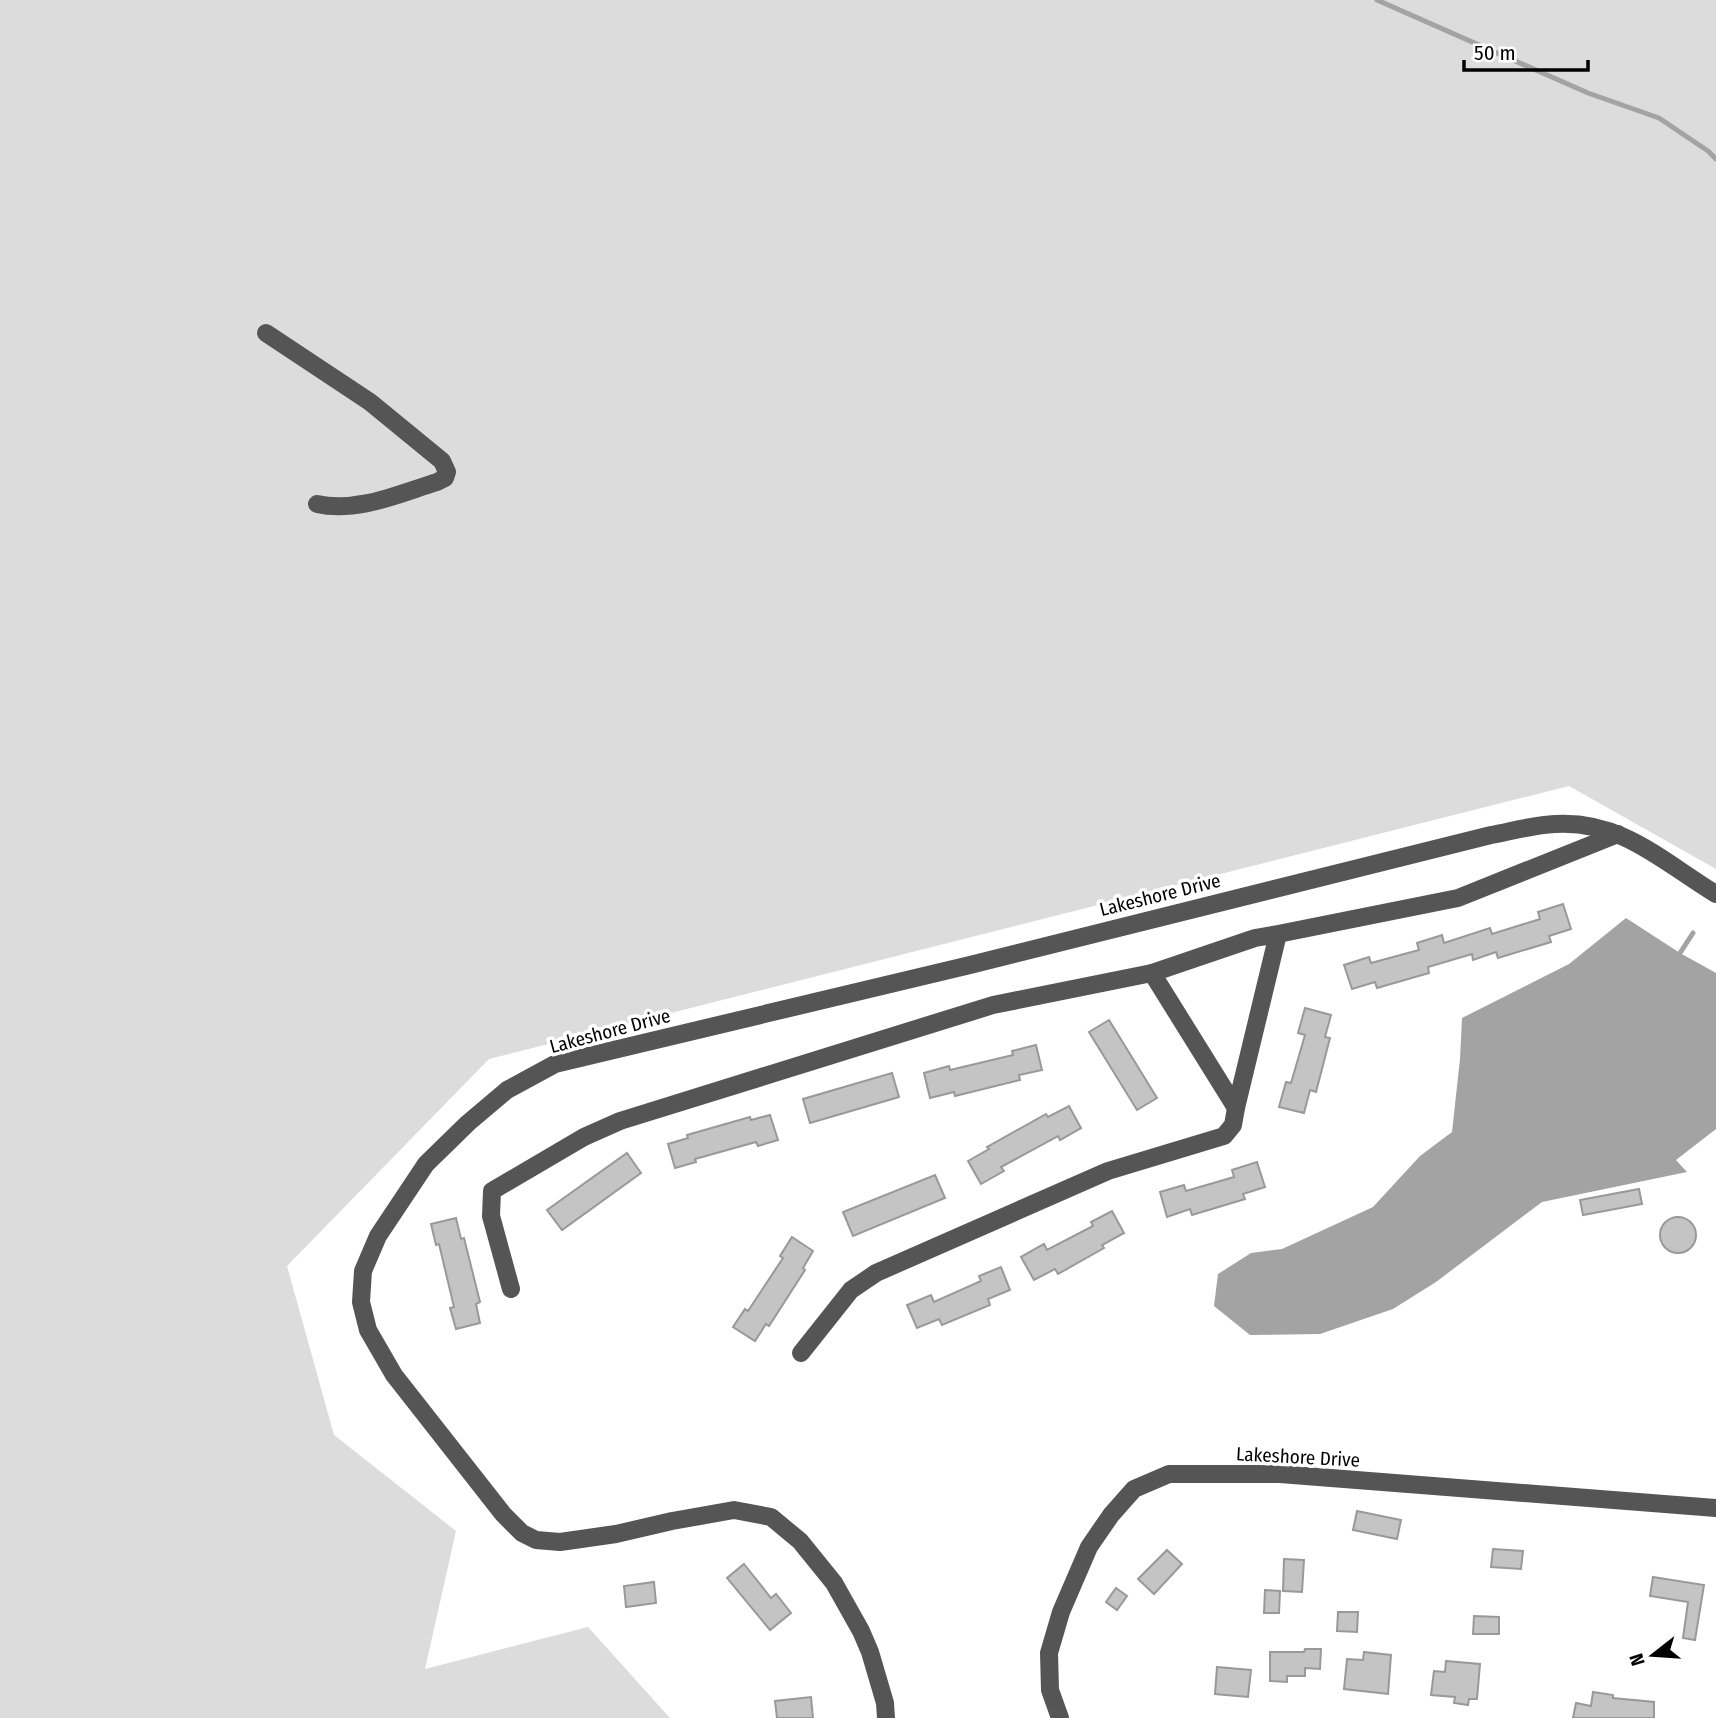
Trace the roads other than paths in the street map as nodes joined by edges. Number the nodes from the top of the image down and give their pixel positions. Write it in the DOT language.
graph roads {
  1 [pos="266,333"];
  2 [pos="317,504"];
  3 [pos="1618,834"];
  4 [pos="1716,894"];
  5 [pos="1278,934"];
  6 [pos="1152,973"];
  7 [pos="1236,1108"];
  8 [pos="512,1289"];
  9 [pos="801,1353"];
  10 [pos="1716,1508"];
  11 [pos="886,1718"];
  12 [pos="1060,1718"];
  1 -- 2 [label="street"];
  3 -- 4 [label="street, Lakeshore Drive"];
  3 -- 5 [label="street"];
  3 -- 11 [label="street, Lakeshore Drive"];
  5 -- 6 [label="street"];
  5 -- 7 [label="street"];
  6 -- 7 [label="street"];
  6 -- 8 [label="street"];
  7 -- 9 [label="street"];
  10 -- 12 [label="street, Lakeshore Drive"];
}
